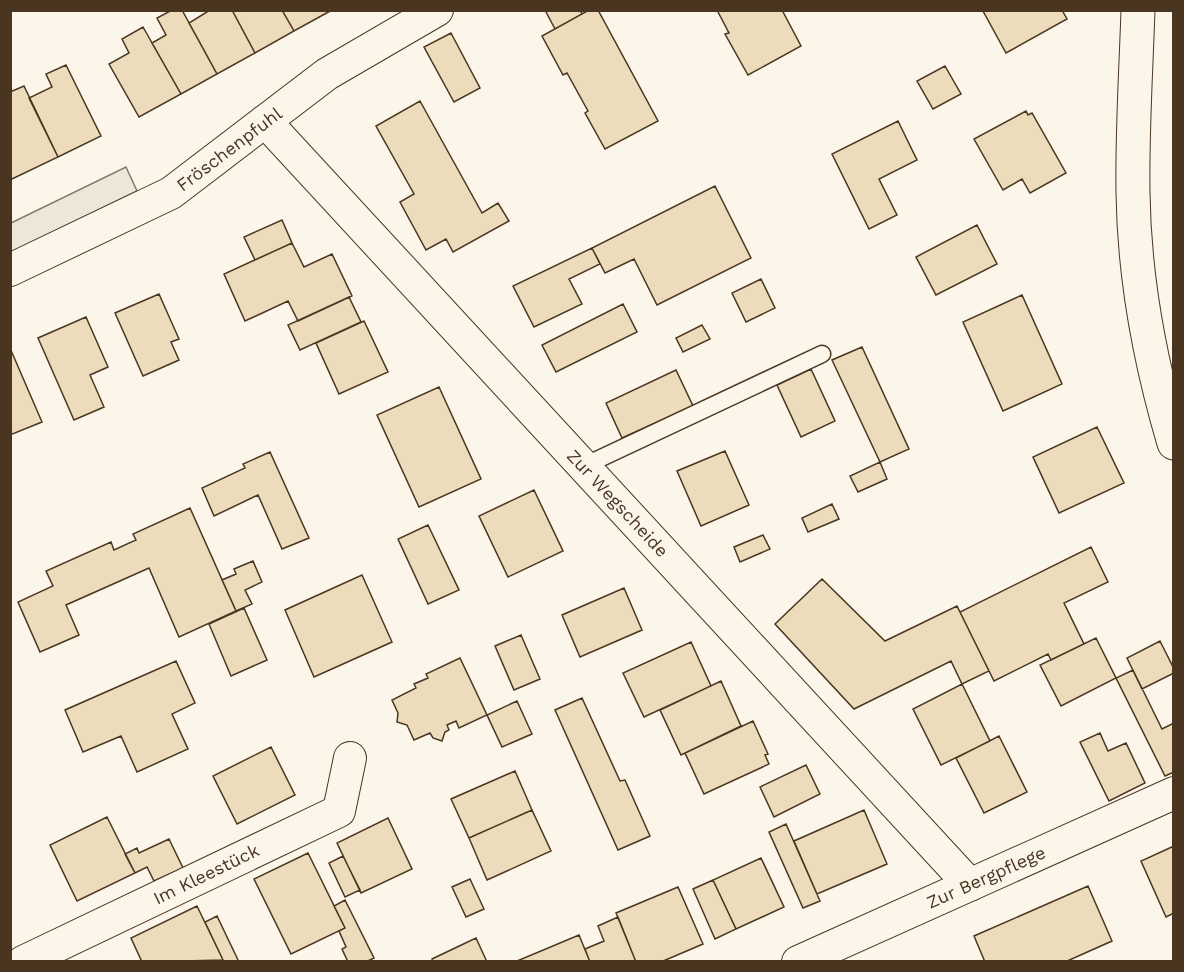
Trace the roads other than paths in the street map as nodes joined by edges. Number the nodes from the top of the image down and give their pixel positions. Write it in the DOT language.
graph roads {
  1 [pos="437,10"];
  2 [pos="1138,10"];
  3 [pos="265,121"];
  4 [pos="10,270"];
  5 [pos="822,354"];
  6 [pos="1173,443"];
  7 [pos="584,466"];
  8 [pos="350,758"];
  9 [pos="1173,793"];
  10 [pos="970,885"];
  11 [pos="23,962"];
  12 [pos="798,962"];
  1 -- 3 [label="street, Fröschenpfuhl"];
  2 -- 6 [label="street"];
  3 -- 4 [label="street, Fröschenpfuhl"];
  3 -- 7 [label="street, Zur Wegscheide"];
  5 -- 7 [label="lane"];
  7 -- 10 [label="street, Zur Wegscheide"];
  8 -- 11 [label="street, Im Kleestück"];
  9 -- 10 [label="street, Zur Bergpflege"];
  10 -- 12 [label="street, Zur Bergpflege"];
}
